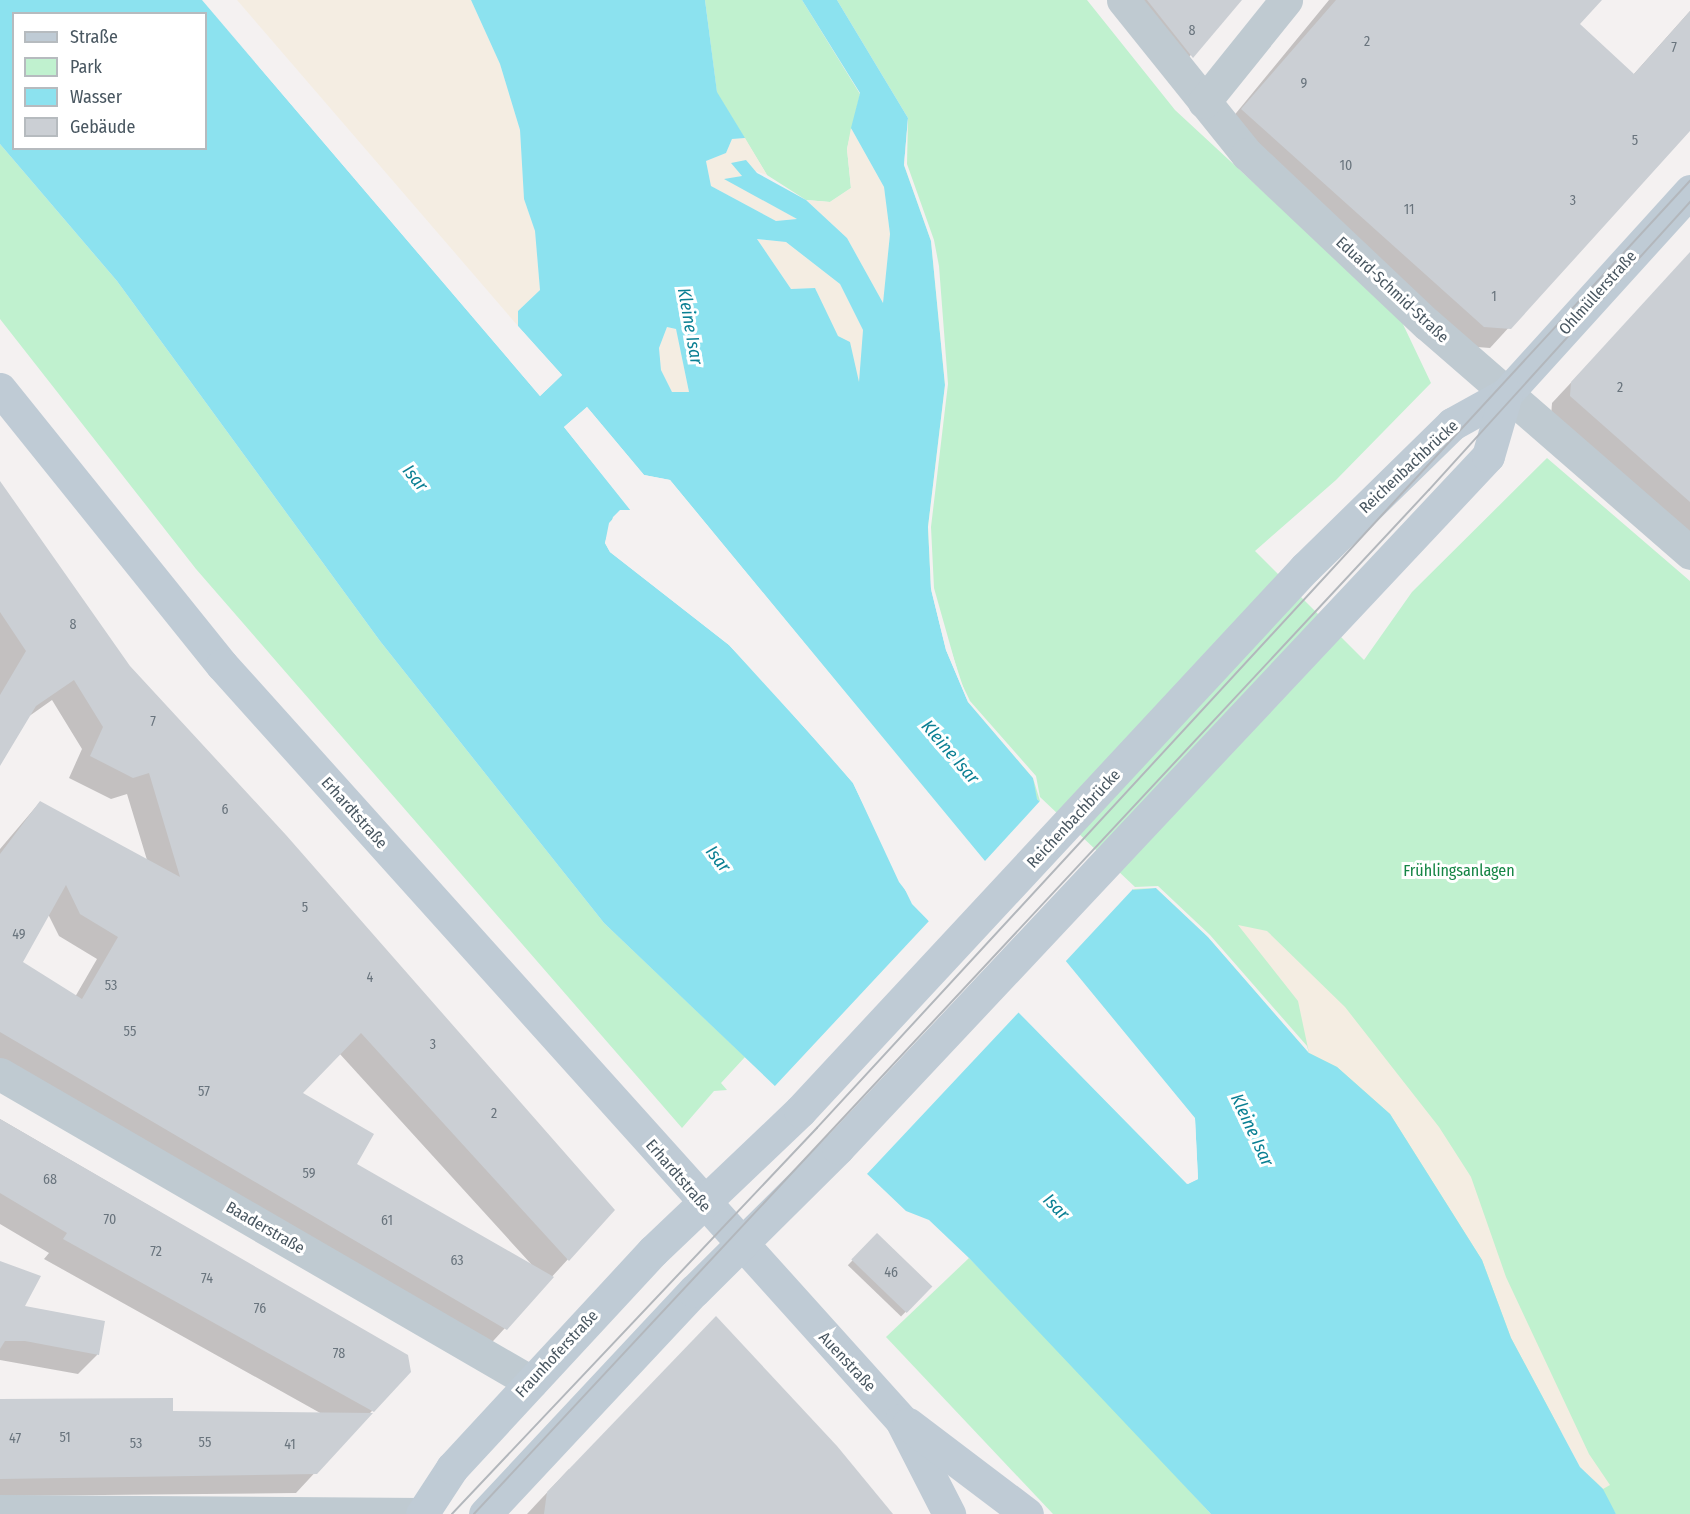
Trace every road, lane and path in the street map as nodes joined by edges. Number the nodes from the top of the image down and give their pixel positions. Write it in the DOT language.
graph roads {
  1 [pos="1123,0"];
  2 [pos="1286,0"];
  3 [pos="1204,102"];
  4 [pos="1690,191"];
  5 [pos="0,389"];
  6 [pos="1506,394"];
  7 [pos="1690,553"];
  8 [pos="0,1074"];
  9 [pos="721,1225"];
  10 [pos="531,1382"];
  11 [pos="901,1420"];
  12 [pos="0,1511"];
  13 [pos="422,1514"];
  14 [pos="485,1514"];
  15 [pos="949,1514"];
  16 [pos="1027,1514"];
  1 -- 3 [label="street, Eduard-Schmid-Straße"];
  2 -- 3 [label="street"];
  3 -- 6 [label="street, Eduard-Schmid-Straße"];
  4 -- 6 [label="main road, Ohlmüllerstraße"];
  5 -- 9 [label="main road, Erhardtstraße"];
  6 -- 7 [label="street, Eduard-Schmid-Straße"];
  6 -- 9 [label="main road, Reichenbachbrücke"];
  6 -- 9 [label="main road"];
  8 -- 10 [label="street, Baaderstraße"];
  9 -- 10 [label="main road, Fraunhoferstraße"];
  9 -- 11 [label="main road, Auenstraße"];
  9 -- 14 [label="main road"];
  10 -- 13 [label="main road, Fraunhoferstraße"];
  11 -- 15 [label="main road, Auenstraße"];
  11 -- 16 [label="main road"];
  12 -- 13 [label="street"];
}
